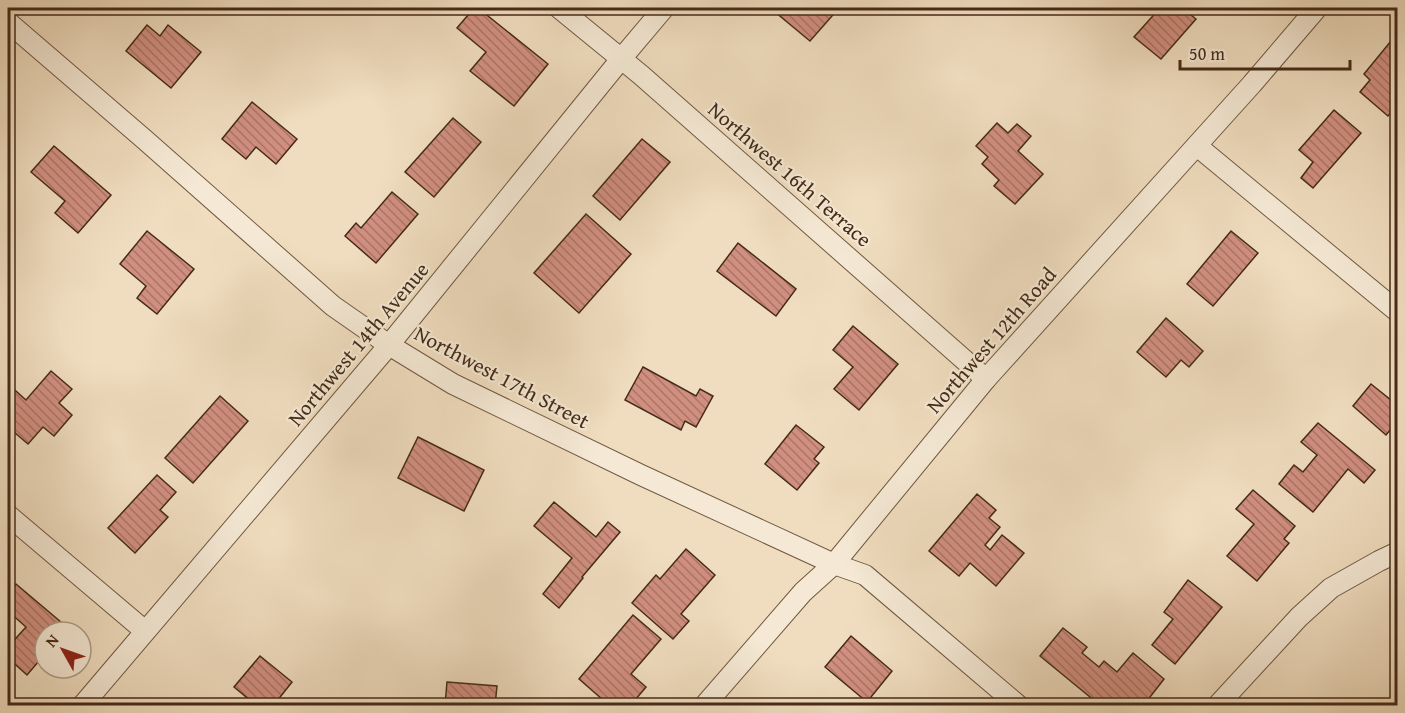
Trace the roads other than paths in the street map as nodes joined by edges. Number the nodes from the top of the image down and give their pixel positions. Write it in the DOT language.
graph roads {
  1 [pos="559,8"];
  2 [pos="664,8"];
  3 [pos="1317,8"];
  4 [pos="8,22"];
  5 [pos="621,59"];
  6 [pos="1197,146"];
  7 [pos="1398,312"];
  8 [pos="389,345"];
  9 [pos="986,379"];
  10 [pos="8,514"];
  11 [pos="1398,552"];
  12 [pos="834,564"];
  13 [pos="145,632"];
  14 [pos="82,705"];
  15 [pos="704,705"];
  16 [pos="1019,705"];
  17 [pos="1217,705"];
  1 -- 5 [label="street, Northwest 16th Terrace"];
  2 -- 5 [label="street, Northwest 14th Avenue"];
  3 -- 6 [label="street, Northwest 12th Road"];
  4 -- 8 [label="street, Northwest 17th Street"];
  5 -- 8 [label="street, Northwest 14th Avenue"];
  5 -- 9 [label="street, Northwest 16th Terrace"];
  6 -- 7 [label="street"];
  6 -- 9 [label="street, Northwest 12th Road"];
  8 -- 12 [label="street, Northwest 17th Street"];
  8 -- 13 [label="street, Northwest 14th Avenue"];
  9 -- 12 [label="street, Northwest 12th Road"];
  10 -- 13 [label="street"];
  11 -- 17 [label="street"];
  12 -- 15 [label="street, Northwest 12th Road"];
  12 -- 16 [label="street, Northwest 17th Street"];
  13 -- 14 [label="street, Northwest 14th Avenue"];
}
